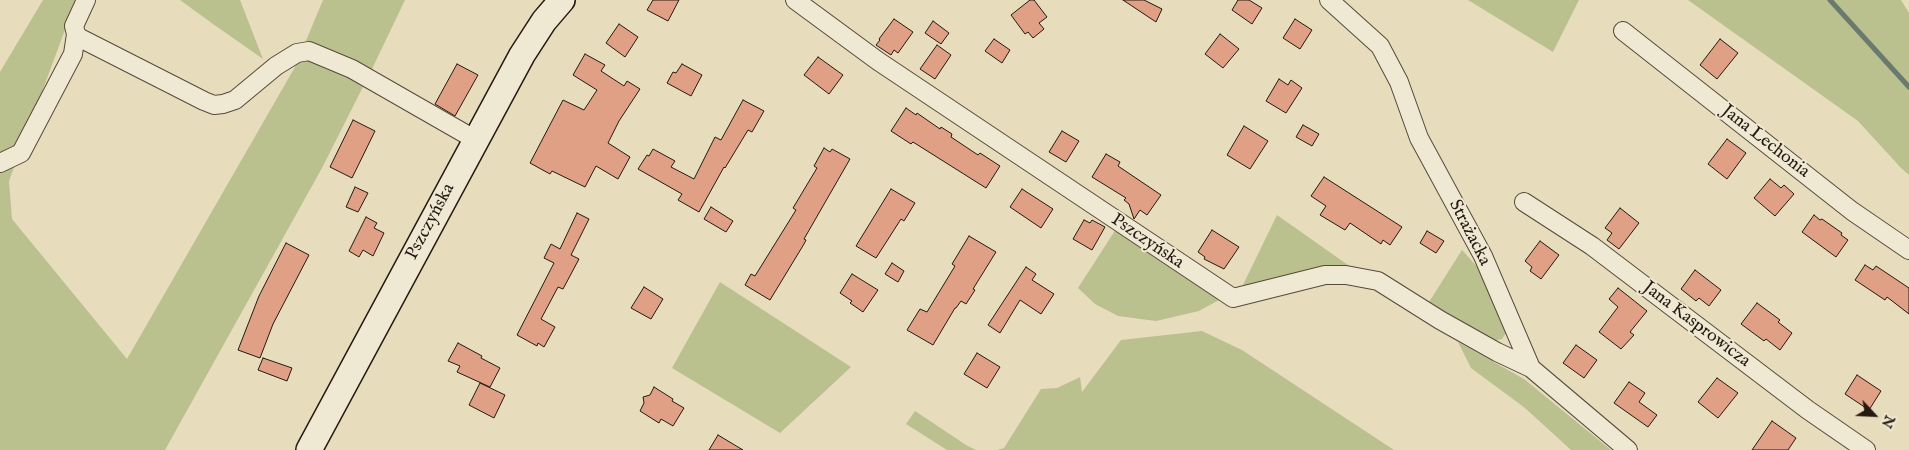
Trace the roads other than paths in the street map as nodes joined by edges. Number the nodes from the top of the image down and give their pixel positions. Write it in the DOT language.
graph roads {
  1 [pos="86,0"];
  2 [pos="562,0"];
  3 [pos="795,0"];
  4 [pos="1329,0"];
  5 [pos="1623,31"];
  6 [pos="76,34"];
  7 [pos="476,140"];
  8 [pos="0,163"];
  9 [pos="1524,202"];
  10 [pos="1909,250"];
  11 [pos="1531,368"];
  12 [pos="309,450"];
  13 [pos="1628,450"];
  14 [pos="1866,450"];
  1 -- 6 [label="street"];
  2 -- 7 [label="street, Pszczyńska"];
  3 -- 11 [label="street, Pszczyńska"];
  4 -- 11 [label="street, Strażacka"];
  5 -- 10 [label="street, Jana Lechonia"];
  6 -- 7 [label="street"];
  6 -- 8 [label="street"];
  7 -- 12 [label="street, Pszczyńska"];
  9 -- 14 [label="street, Jana Kasprowicza"];
  11 -- 13 [label="street, Strażacka"];
}
